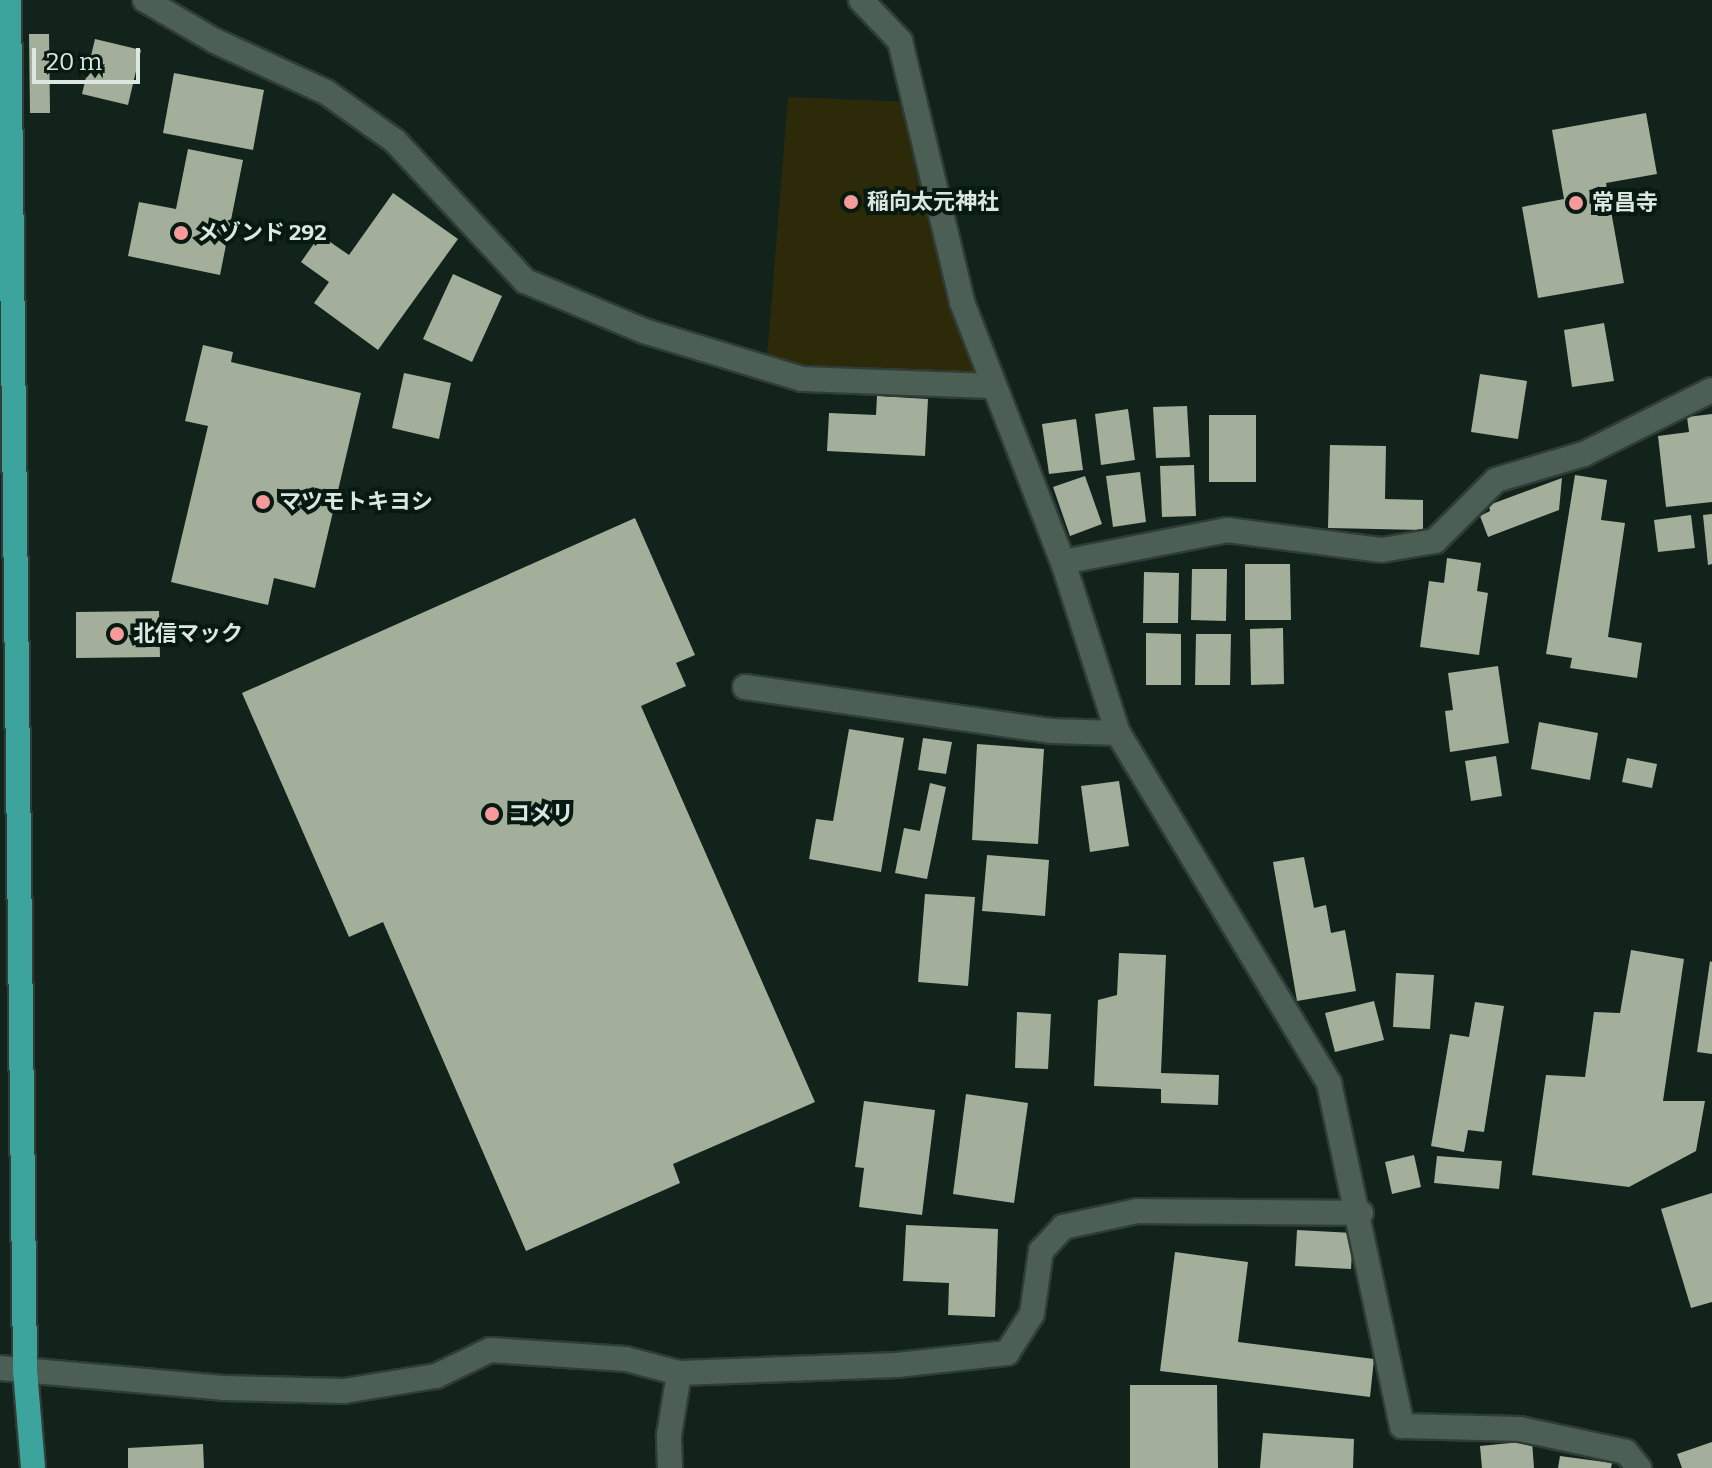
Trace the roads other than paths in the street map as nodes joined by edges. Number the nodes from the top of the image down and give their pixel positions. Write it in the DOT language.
graph roads {
  1 [pos="9,0"];
  2 [pos="145,0"];
  3 [pos="861,0"];
  4 [pos="990,386"];
  5 [pos="1712,390"];
  6 [pos="1063,562"];
  7 [pos="745,687"];
  8 [pos="1118,733"];
  9 [pos="1361,1213"];
  10 [pos="0,1368"];
  11 [pos="25,1370"];
  12 [pos="679,1373"];
  13 [pos="33,1468"];
  14 [pos="670,1468"];
  15 [pos="1639,1468"];
  1 -- 11 [label="highway"];
  2 -- 4 [label="street"];
  3 -- 4 [label="street"];
  4 -- 6 [label="street"];
  5 -- 6 [label="street"];
  6 -- 8 [label="street"];
  7 -- 8 [label="street"];
  8 -- 9 [label="street"];
  9 -- 12 [label="street"];
  9 -- 15 [label="street"];
  10 -- 11 [label="street"];
  11 -- 12 [label="street"];
  11 -- 13 [label="highway"];
  12 -- 14 [label="street"];
}
